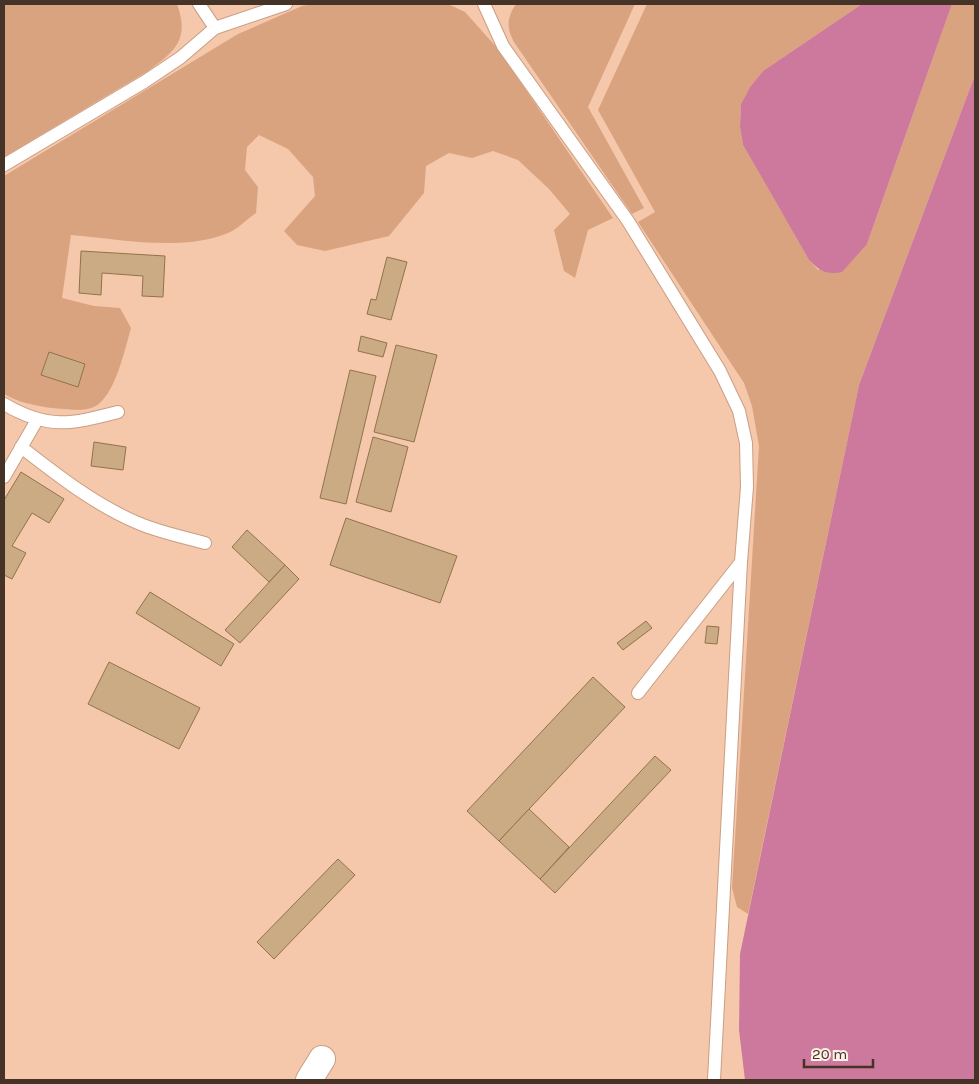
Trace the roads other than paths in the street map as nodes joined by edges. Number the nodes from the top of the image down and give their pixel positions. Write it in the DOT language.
graph roads {
  1 [pos="199,4"];
  2 [pos="286,4"];
  3 [pos="484,4"];
  4 [pos="215,28"];
  5 [pos="4,165"];
  6 [pos="4,404"];
  7 [pos="118,412"];
  8 [pos="37,420"];
  9 [pos="21,447"];
  10 [pos="4,477"];
  11 [pos="204,543"];
  12 [pos="741,562"];
  13 [pos="638,693"];
  14 [pos="714,1080"];
  1 -- 4 [label="lane"];
  2 -- 4 [label="lane"];
  3 -- 12 [label="lane"];
  4 -- 5 [label="lane"];
  6 -- 8 [label="lane"];
  7 -- 8 [label="lane"];
  8 -- 9 [label="lane"];
  9 -- 10 [label="lane"];
  9 -- 11 [label="lane"];
  12 -- 13 [label="lane"];
  12 -- 14 [label="lane"];
}
